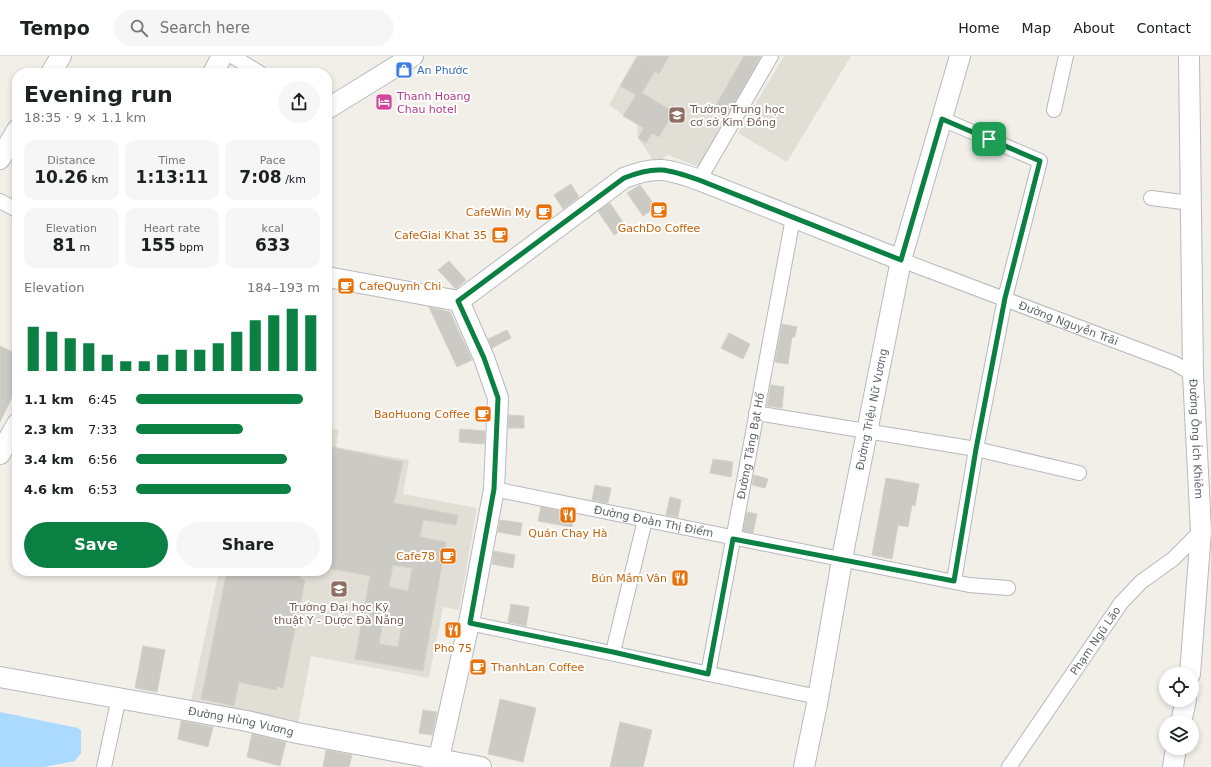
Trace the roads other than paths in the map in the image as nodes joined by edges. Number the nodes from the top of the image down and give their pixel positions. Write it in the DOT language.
graph roads {
  1 [pos="61,56"];
  2 [pos="222,56"];
  3 [pos="232,56"];
  4 [pos="413,56"];
  5 [pos="771,56"];
  6 [pos="960,56"];
  7 [pos="1066,56"];
  8 [pos="1189,56"];
  9 [pos="54,68"];
  10 [pos="216,68"];
  11 [pos="252,68"];
  12 [pos="332,106"];
  13 [pos="1054,110"];
  14 [pos="942,119"];
  15 [pos="12,139"];
  16 [pos="0,159"];
  17 [pos="699,180"];
  18 [pos="1151,198"];
  19 [pos="0,201"];
  20 [pos="1191,202"];
  21 [pos="12,207"];
  22 [pos="793,218"];
  23 [pos="901,260"];
  24 [pos="332,278"];
  25 [pos="1005,298"];
  26 [pos="458,301"];
  27 [pos="1193,374"];
  28 [pos="756,413"];
  29 [pos="867,432"];
  30 [pos="12,433"];
  31 [pos="976,449"];
  32 [pos="0,453"];
  33 [pos="1079,472"];
  34 [pos="494,489"];
  35 [pos="645,520"];
  36 [pos="1206,524"];
  37 [pos="733,539"];
  38 [pos="842,560"];
  39 [pos="954,581"];
  40 [pos="1008,588"];
  41 [pos="470,623"];
  42 [pos="613,652"];
  43 [pos="1191,667"];
  44 [pos="708,674"];
  45 [pos="0,677"];
  46 [pos="119,697"];
  47 [pos="818,697"];
  48 [pos="1175,755"];
  49 [pos="438,763"];
  50 [pos="104,767"];
  51 [pos="481,767"];
  52 [pos="804,767"];
  53 [pos="1009,767"];
  54 [pos="1173,767"];
  1 -- 9 [label="street"];
  2 -- 10 [label="street"];
  3 -- 11 [label="street"];
  4 -- 12 [label="street"];
  5 -- 17 [label="street"];
  6 -- 14 [label="street, Đường Triệu Nữ Vương"];
  7 -- 13 [label="street"];
  8 -- 20 [label="street, Đường Ông Ích Khiêm"];
  14 -- 23 [label="street, Đường Triệu Nữ Vương"];
  14 -- 25 [label="street"];
  15 -- 16 [label="street"];
  17 -- 22 [label="street, Đường Nguyễn Trãi"];
  17 -- 26 [label="street, Đường Nguyễn Trãi"];
  18 -- 20 [label="street"];
  19 -- 21 [label="street"];
  20 -- 27 [label="street, Đường Ông Ích Khiêm"];
  22 -- 23 [label="street, Đường Nguyễn Trãi"];
  22 -- 28 [label="street, Đường Tăng Bạt Hổ"];
  23 -- 25 [label="street, Đường Nguyễn Trãi"];
  23 -- 29 [label="street, Đường Triệu Nữ Vương"];
  24 -- 26 [label="street"];
  25 -- 27 [label="street, Đường Nguyễn Trãi"];
  25 -- 31 [label="street"];
  26 -- 34 [label="street"];
  27 -- 36 [label="street, Đường Ông Ích Khiêm"];
  28 -- 29 [label="street"];
  28 -- 37 [label="street, Đường Tăng Bạt Hổ"];
  29 -- 31 [label="street"];
  29 -- 38 [label="street, Đường Triệu Nữ Vương"];
  30 -- 32 [label="street"];
  31 -- 33 [label="street"];
  31 -- 39 [label="street"];
  34 -- 35 [label="street, Đường Đoàn Thị Điểm"];
  34 -- 41 [label="street"];
  35 -- 37 [label="street, Đường Đoàn Thị Điểm"];
  35 -- 42 [label="street"];
  36 -- 43 [label="street, Đường Ông Ích Khiêm"];
  36 -- 53 [label="street, Phạm Ngũ Lão"];
  37 -- 38 [label="street, Đường Đoàn Thị Điểm"];
  37 -- 44 [label="street, Đường Tăng Bạt Hổ"];
  38 -- 39 [label="street, Đường Đoàn Thị Điểm"];
  38 -- 47 [label="street, Đường Triệu Nữ Vương"];
  39 -- 40 [label="street, Đường Đoàn Thị Điểm"];
  41 -- 42 [label="street"];
  41 -- 49 [label="street"];
  42 -- 44 [label="street"];
  44 -- 47 [label="street"];
  45 -- 46 [label="street, Đường Hùng Vương"];
  46 -- 49 [label="street, Đường Hùng Vương"];
  46 -- 50 [label="street"];
  47 -- 52 [label="street, Đường Triệu Nữ Vương"];
  48 -- 54 [label="street"];
  49 -- 51 [label="street, Đường Hùng Vương"];
}
